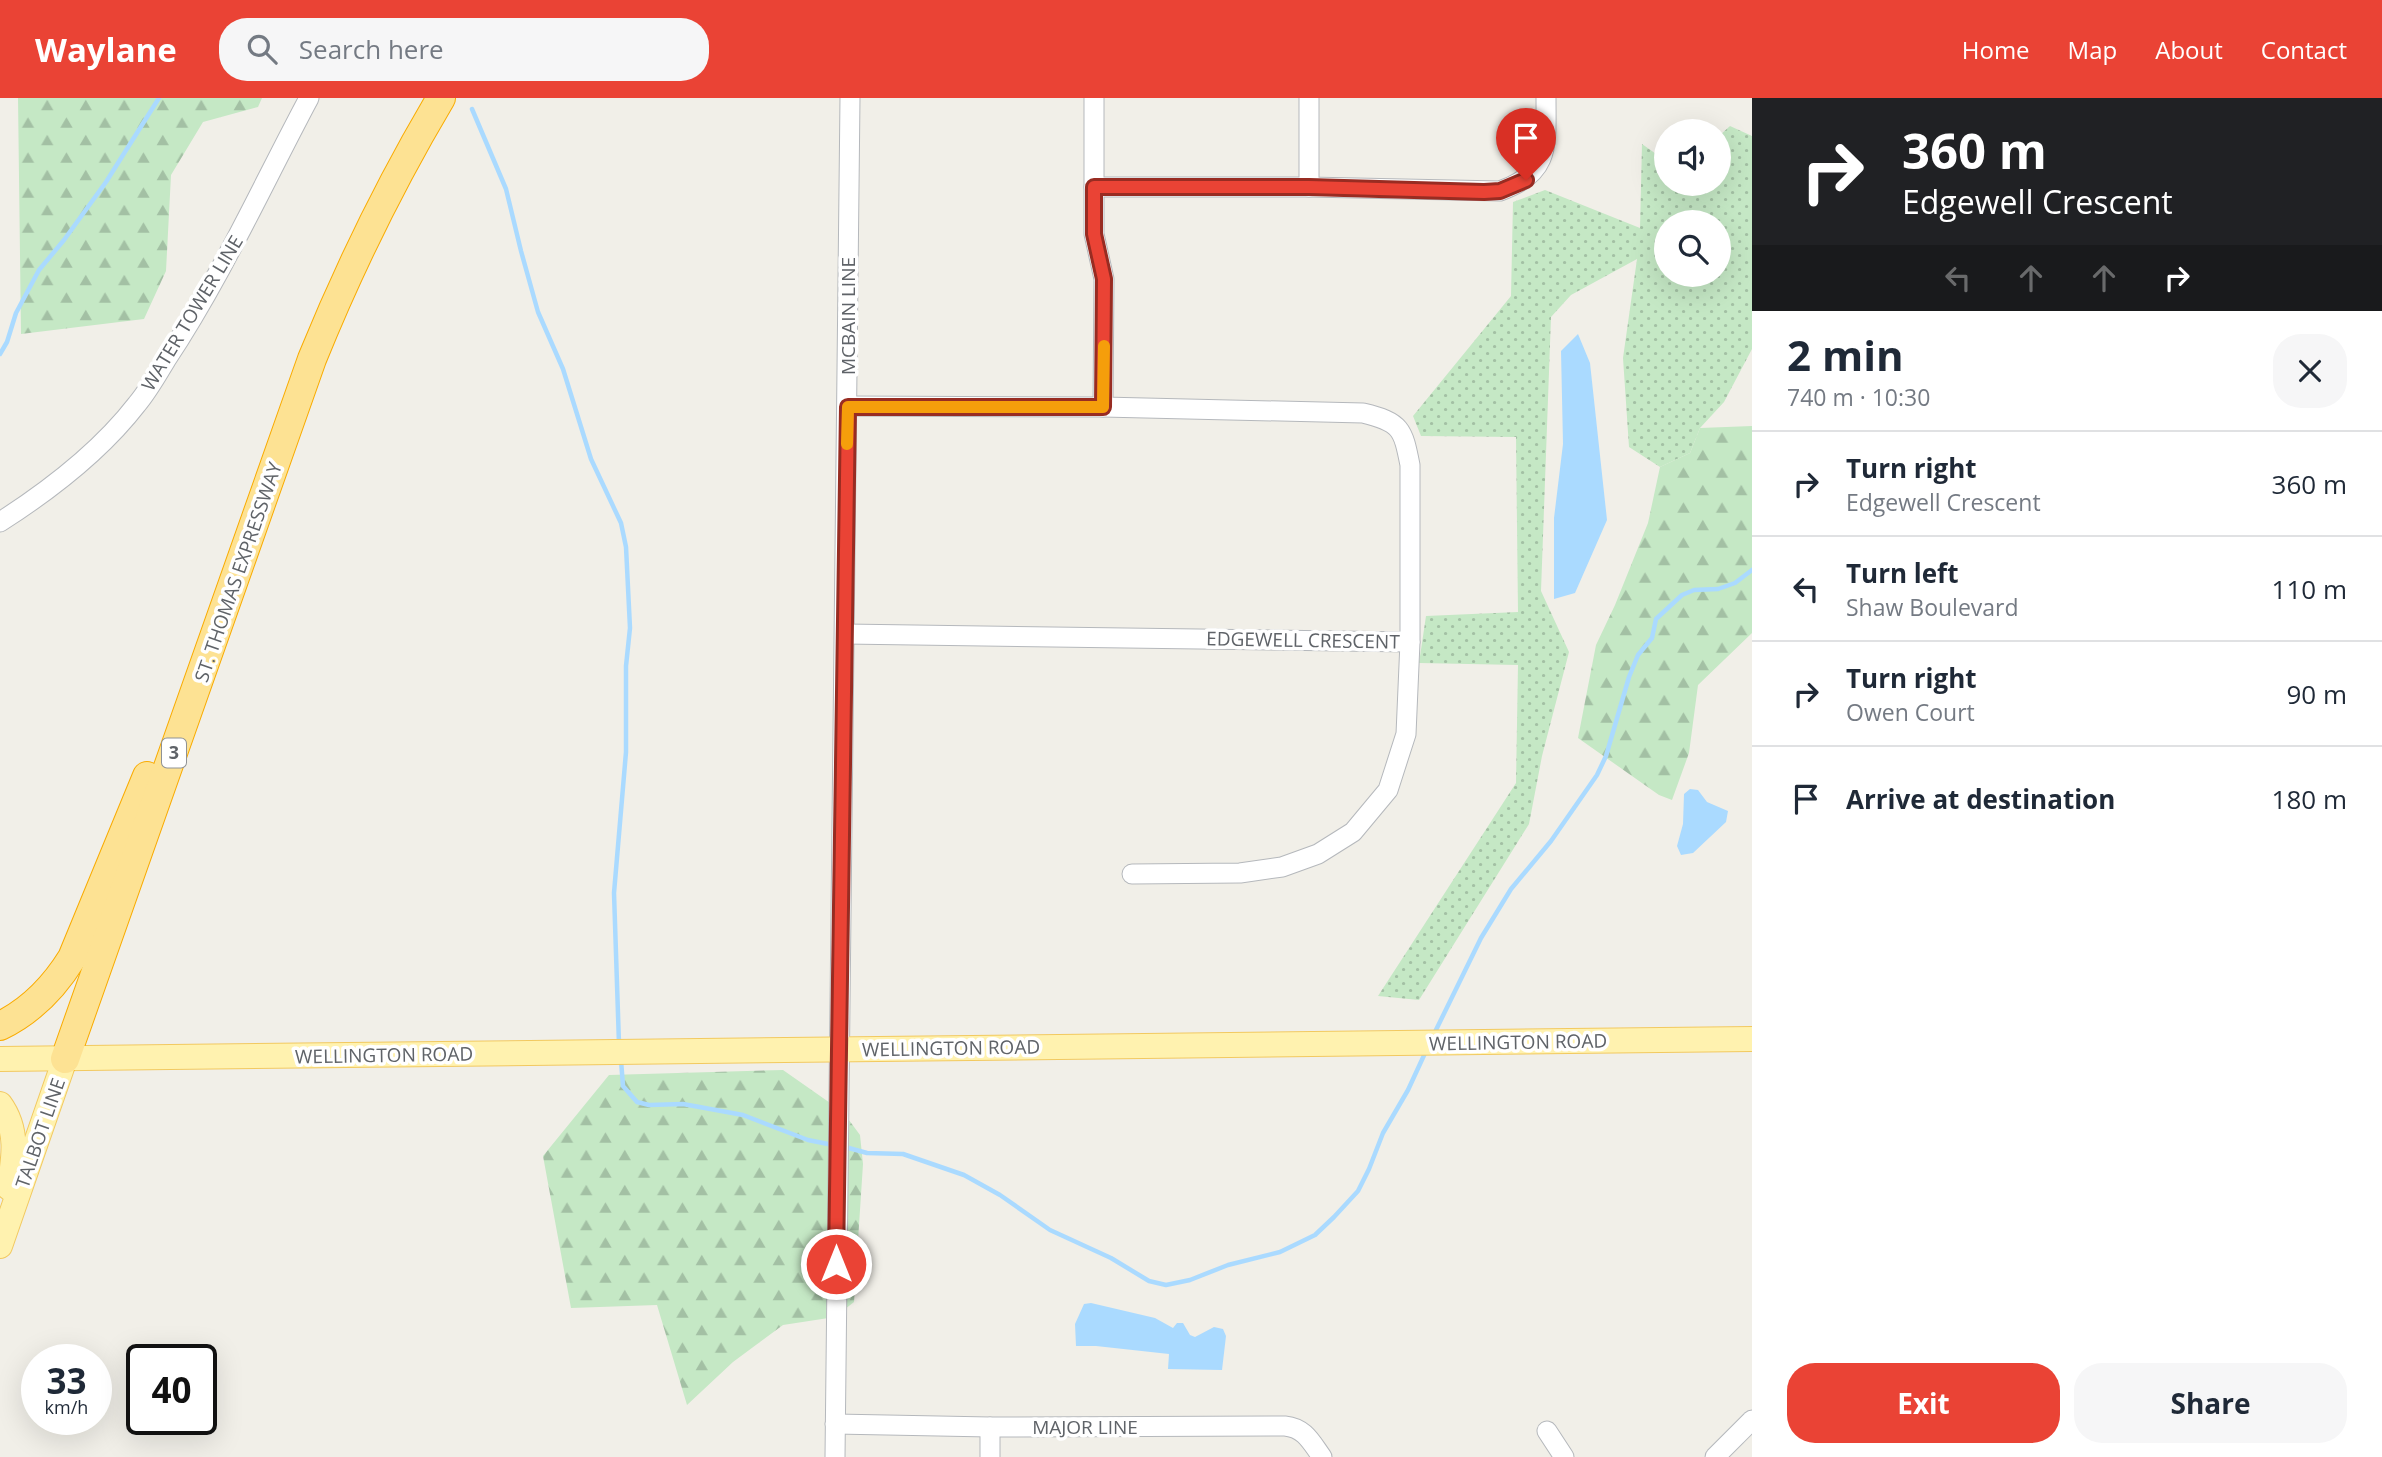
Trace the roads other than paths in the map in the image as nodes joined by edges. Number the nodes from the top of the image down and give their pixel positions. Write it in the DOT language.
graph roads {
  1 [pos="309,98"];
  2 [pos="440,98"];
  3 [pos="850,98"];
  4 [pos="1094,98"];
  5 [pos="1309,98"];
  6 [pos="1546,98"];
  7 [pos="1094,187"];
  8 [pos="1309,187"];
  9 [pos="848,407"];
  10 [pos="1103,407"];
  11 [pos="282,447"];
  12 [pos="0,522"];
  13 [pos="845,634"];
  14 [pos="1410,642"];
  15 [pos="1132,874"];
  16 [pos="0,1026"];
  17 [pos="1752,1039"];
  18 [pos="838,1049"];
  19 [pos="0,1059"];
  20 [pos="65,1059"];
  21 [pos="0,1104"];
  22 [pos="0,1245"];
  23 [pos="1752,1420"];
  24 [pos="835,1424"];
  25 [pos="990,1427"];
  26 [pos="1547,1431"];
  27 [pos="835,1457"];
  28 [pos="990,1457"];
  29 [pos="1322,1457"];
  30 [pos="1564,1457"];
  31 [pos="1715,1457"];
  1 -- 12 [label="street, WATER TOWER LINE"];
  2 -- 11 [label="highway, ST. THOMAS EXPRESSWAY / 3"];
  3 -- 9 [label="street, MCBAIN LINE"];
  4 -- 7 [label="street"];
  5 -- 8 [label="street"];
  6 -- 8 [label="street"];
  7 -- 8 [label="street"];
  7 -- 10 [label="street"];
  9 -- 10 [label="street, EDGEWELL CRESCENT"];
  9 -- 13 [label="street, MCBAIN LINE"];
  10 -- 14 [label="street, EDGEWELL CRESCENT"];
  11 -- 16 [label="highway"];
  11 -- 20 [label="highway, ST. THOMAS EXPRESSWAY / 3"];
  13 -- 14 [label="street, EDGEWELL CRESCENT"];
  13 -- 18 [label="street, MCBAIN LINE"];
  14 -- 15 [label="street"];
  17 -- 18 [label="main road, WELLINGTON ROAD"];
  18 -- 20 [label="main road, WELLINGTON ROAD"];
  18 -- 24 [label="street, MCBAIN LINE"];
  19 -- 20 [label="main road, WELLINGTON ROAD"];
  20 -- 22 [label="main road, TALBOT LINE / 3"];
  21 -- 22 [label="main road"];
  23 -- 31 [label="street"];
  24 -- 25 [label="street, MAJOR LINE"];
  24 -- 27 [label="street, MCBAIN LINE"];
  25 -- 28 [label="street"];
  25 -- 29 [label="street, MAJOR LINE"];
  26 -- 30 [label="street"];
}
